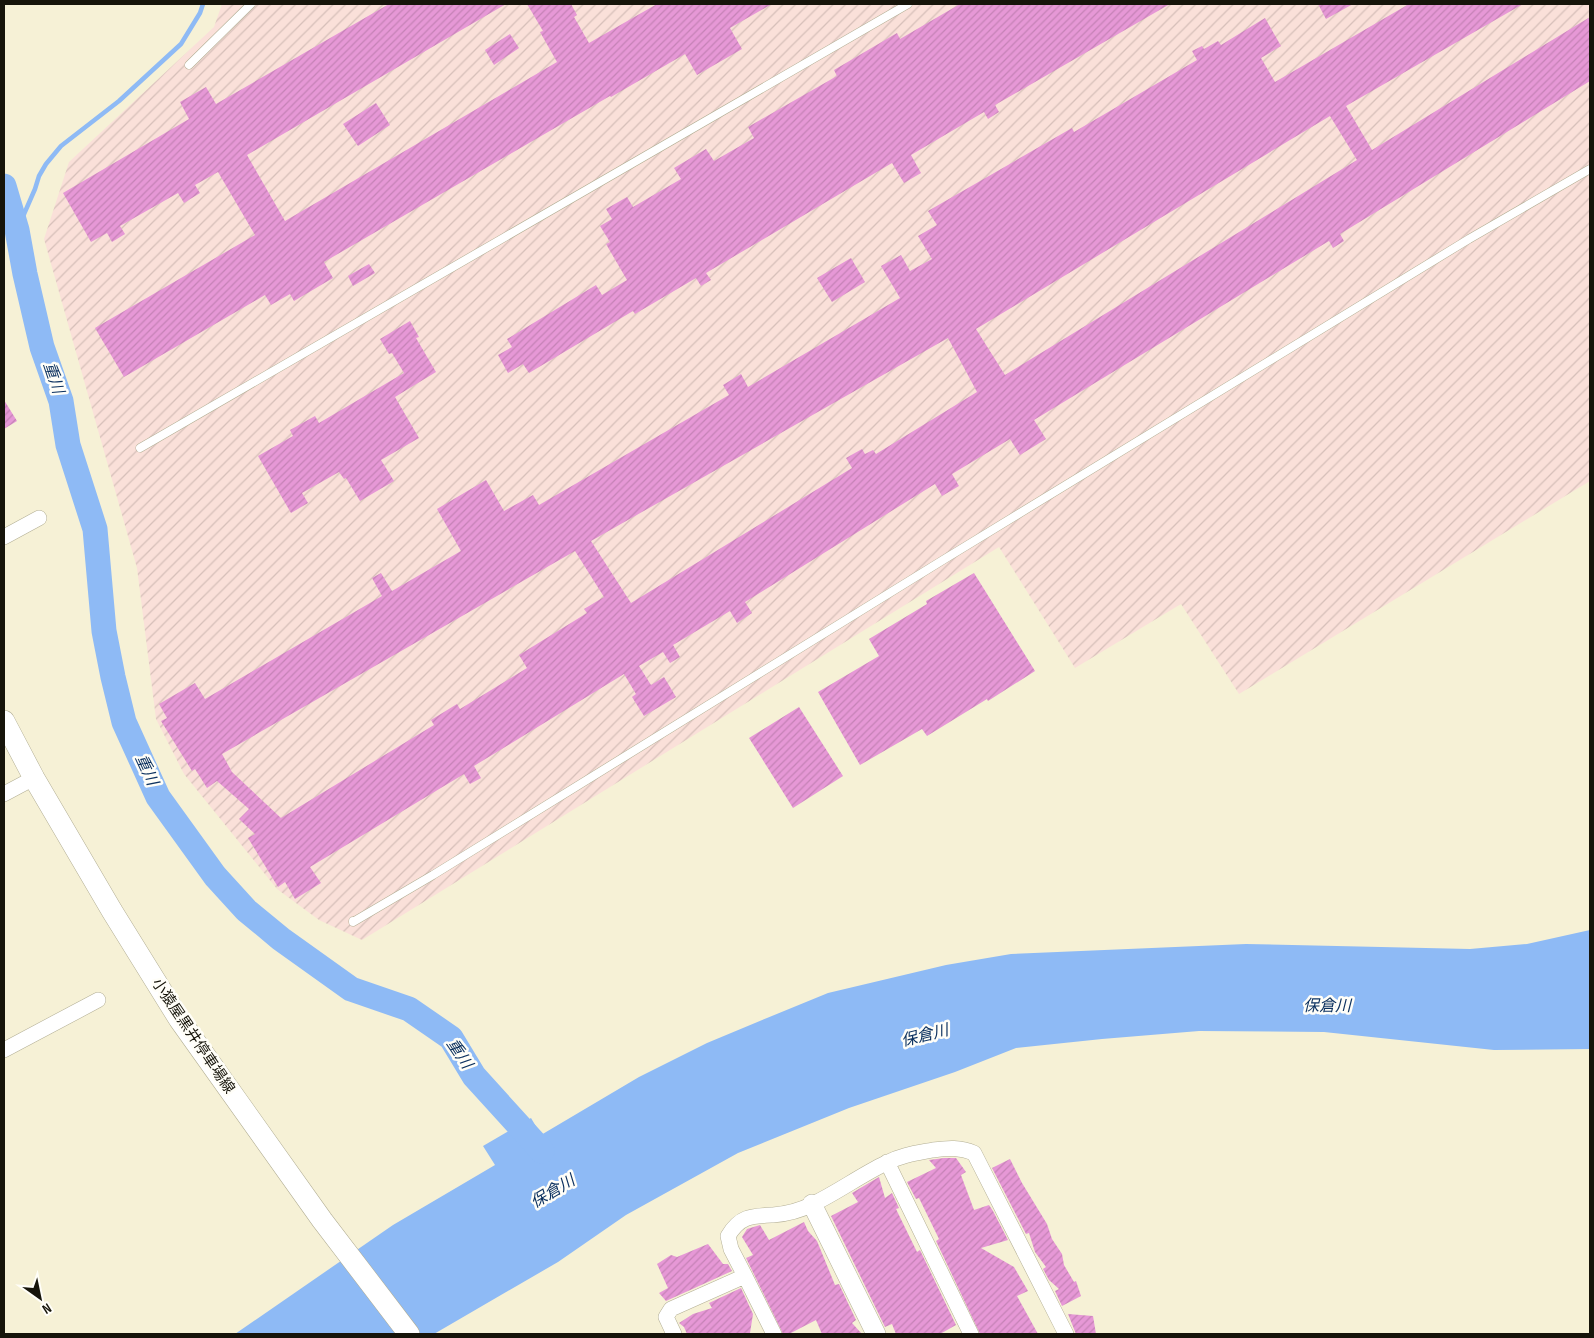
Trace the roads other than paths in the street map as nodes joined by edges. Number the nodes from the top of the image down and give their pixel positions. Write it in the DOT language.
graph roads {
  1 [pos="251,4"];
  2 [pos="908,4"];
  3 [pos="189,65"];
  4 [pos="1590,168"];
  5 [pos="140,448"];
  6 [pos="39,518"];
  7 [pos="4,537"];
  8 [pos="4,721"];
  9 [pos="34,778"];
  10 [pos="4,794"];
  11 [pos="353,921"];
  12 [pos="98,1000"];
  13 [pos="4,1050"];
  14 [pos="887,1162"];
  15 [pos="812,1204"];
  16 [pos="745,1276"];
  17 [pos="409,1334"];
  18 [pos="674,1334"];
  19 [pos="774,1334"];
  20 [pos="876,1334"];
  21 [pos="971,1334"];
  22 [pos="1066,1334"];
  1 -- 3 [label="lane"];
  2 -- 5 [label="lane"];
  4 -- 11 [label="lane"];
  6 -- 7 [label="street"];
  8 -- 9 [label="main road, 小猿屋黒井停車場線"];
  9 -- 10 [label="street"];
  9 -- 17 [label="main road, 小猿屋黒井停車場線"];
  12 -- 13 [label="street"];
  14 -- 15 [label="street"];
  14 -- 21 [label="street"];
  14 -- 22 [label="street"];
  15 -- 16 [label="street"];
  15 -- 20 [label="street"];
  16 -- 18 [label="street"];
  16 -- 19 [label="street"];
}
